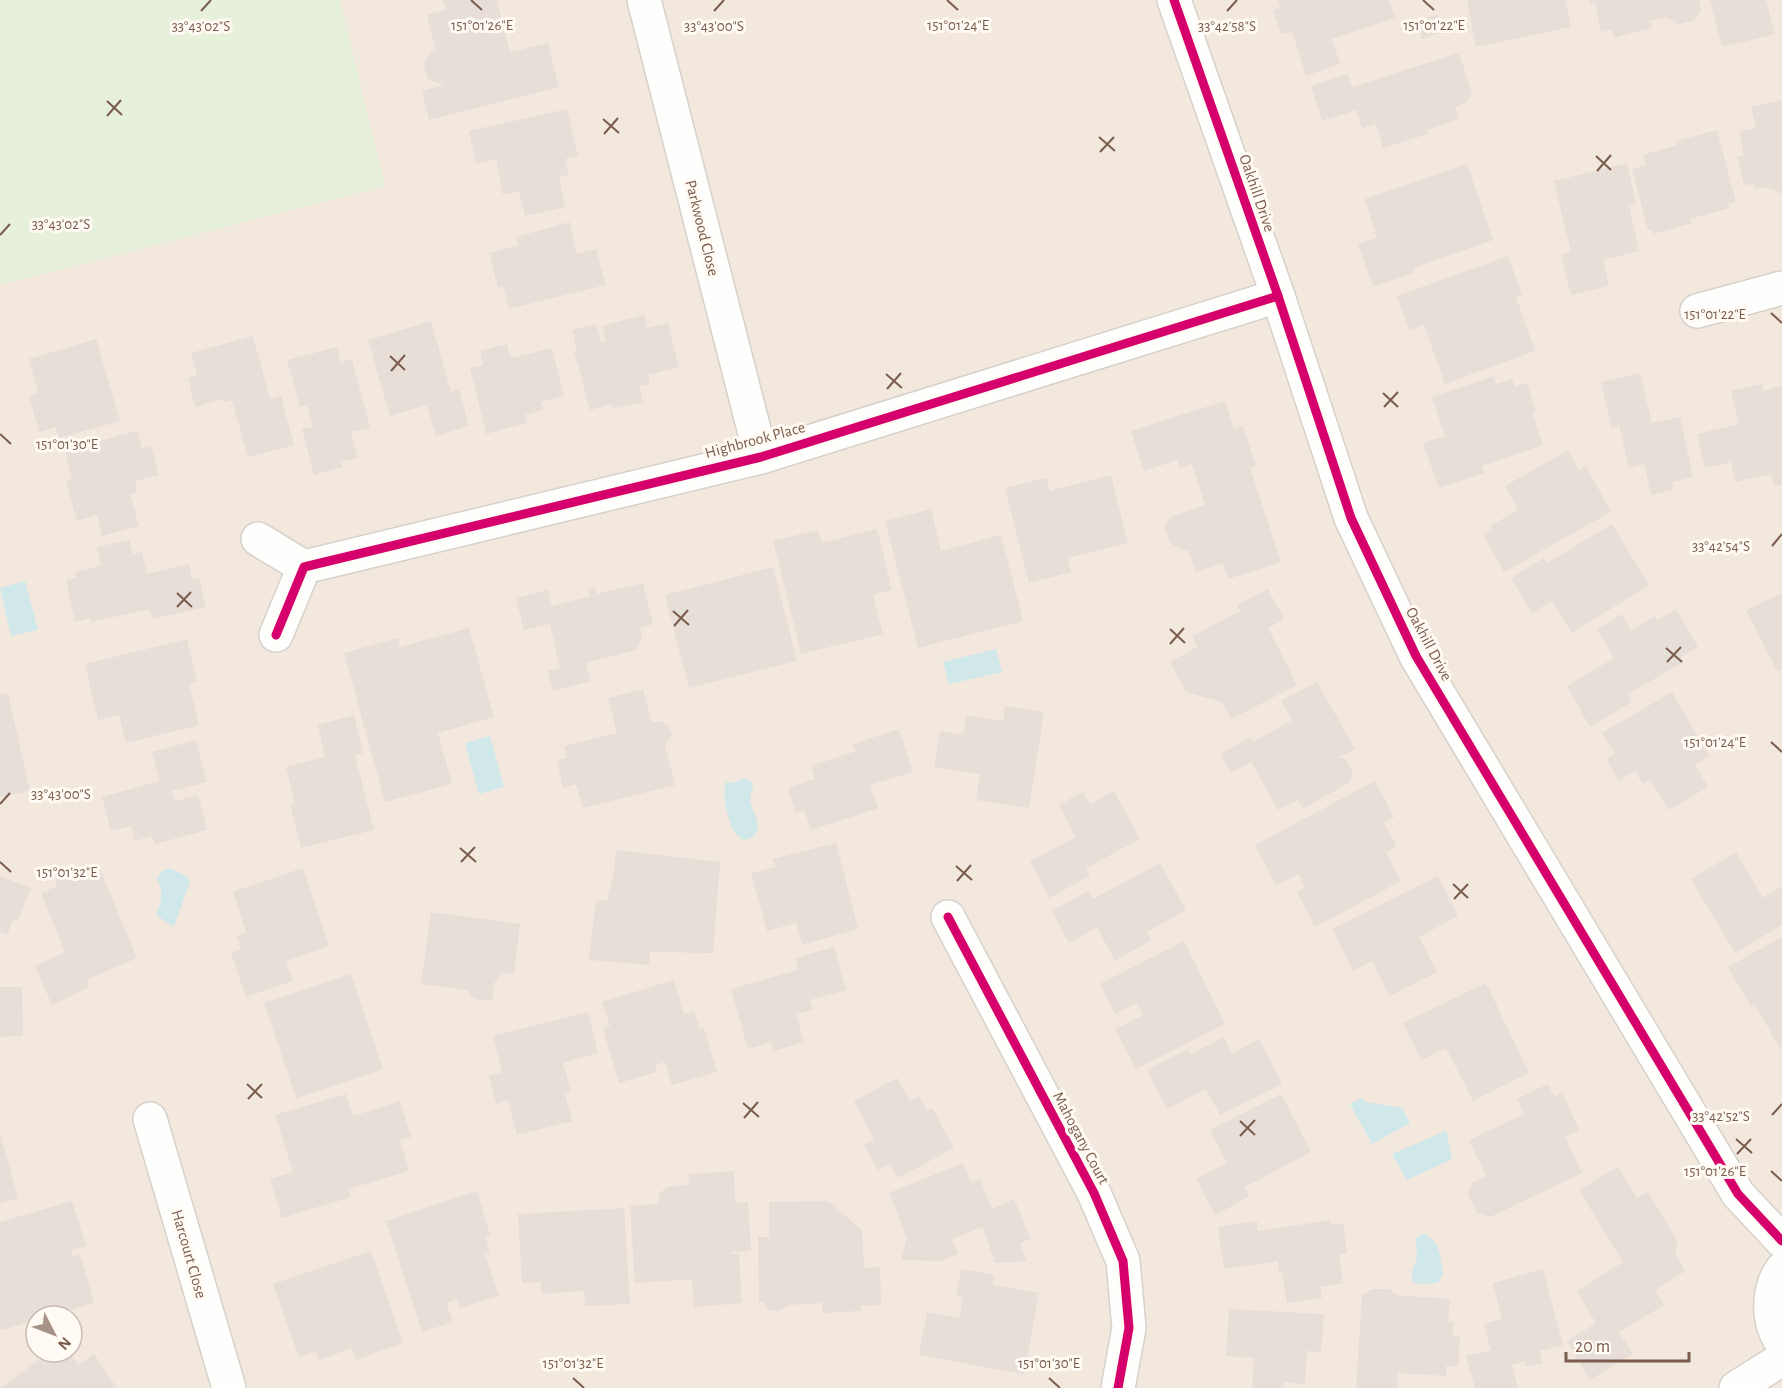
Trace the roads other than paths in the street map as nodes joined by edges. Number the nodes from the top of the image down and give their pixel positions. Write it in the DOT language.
graph roads {
  1 [pos="644,0"];
  2 [pos="1173,0"];
  3 [pos="1782,288"];
  4 [pos="1278,296"];
  5 [pos="1697,310"];
  6 [pos="761,456"];
  7 [pos="258,539"];
  8 [pos="304,567"];
  9 [pos="276,634"];
  10 [pos="948,917"];
  11 [pos="150,1119"];
  12 [pos="1782,1241"];
  13 [pos="1782,1269"];
  14 [pos="1782,1343"];
  15 [pos="1782,1359"];
  16 [pos="229,1388"];
  17 [pos="1118,1388"];
  18 [pos="1736,1388"];
  1 -- 6 [label="street, Parkwood Close"];
  2 -- 4 [label="street, Oakhill Drive"];
  3 -- 5 [label="street"];
  4 -- 6 [label="street, Highbrook Place"];
  4 -- 12 [label="street, Oakhill Drive"];
  6 -- 8 [label="street, Highbrook Place"];
  7 -- 8 [label="street"];
  8 -- 9 [label="street"];
  10 -- 17 [label="street, Mahogany Court"];
  11 -- 16 [label="street, Harcourt Close"];
  13 -- 14 [label="street"];
  15 -- 18 [label="street"];
}
